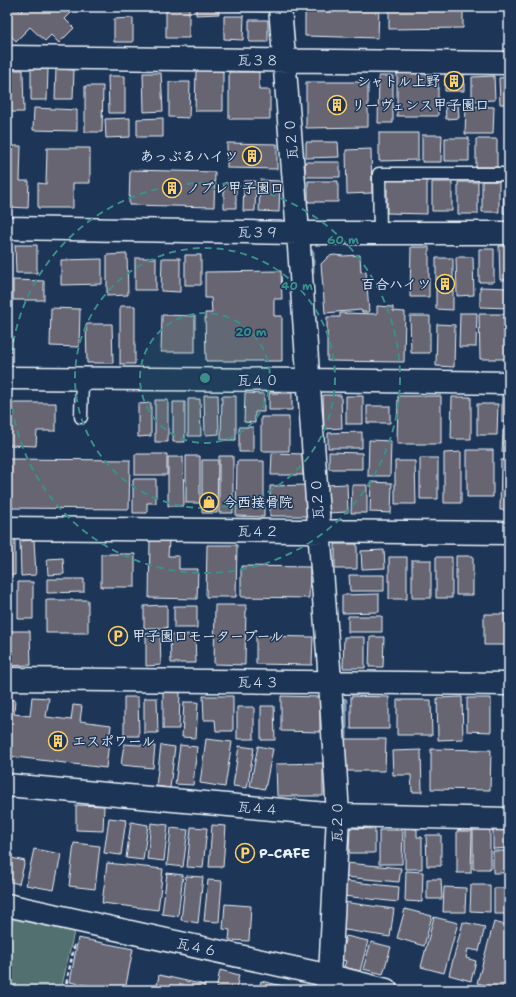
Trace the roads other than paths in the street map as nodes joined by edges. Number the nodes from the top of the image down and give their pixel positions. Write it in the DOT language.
graph roads {
  1 [pos="280,7"];
  2 [pos="7,57"];
  3 [pos="284,60"];
  4 [pos="509,63"];
  5 [pos="509,174"];
  6 [pos="7,228"];
  7 [pos="298,233"];
  8 [pos="380,233"];
  9 [pos="509,233"];
  10 [pos="7,378"];
  11 [pos="82,378"];
  12 [pos="308,380"];
  13 [pos="509,383"];
  14 [pos="81,417"];
  15 [pos="7,528"];
  16 [pos="319,531"];
  17 [pos="509,533"];
  18 [pos="7,679"];
  19 [pos="330,682"];
  20 [pos="509,684"];
  21 [pos="7,785"];
  22 [pos="338,815"];
  23 [pos="509,820"];
  24 [pos="7,905"];
  25 [pos="328,983"];
  26 [pos="386,990"];
  1 -- 3 [label="street, 瓦２０"];
  2 -- 3 [label="street, 瓦３８"];
  3 -- 4 [label="street, 瓦３８"];
  3 -- 7 [label="street, 瓦２０"];
  5 -- 8 [label="lane"];
  6 -- 7 [label="street, 瓦３９"];
  7 -- 8 [label="street, 瓦３９"];
  7 -- 12 [label="street, 瓦２０"];
  8 -- 9 [label="street, 瓦３９"];
  10 -- 11 [label="street, 瓦４０"];
  11 -- 12 [label="street, 瓦４０"];
  11 -- 14 [label="lane"];
  12 -- 13 [label="street, 瓦４０"];
  12 -- 16 [label="street, 瓦２０"];
  15 -- 16 [label="street, 瓦４２"];
  16 -- 17 [label="street, 瓦４２"];
  16 -- 19 [label="street, 瓦２０"];
  18 -- 19 [label="street, 瓦４３"];
  19 -- 20 [label="street, 瓦４３"];
  19 -- 22 [label="street, 瓦２０"];
  21 -- 22 [label="street, 瓦４４"];
  22 -- 23 [label="street, 瓦４４"];
  22 -- 25 [label="street, 瓦２０"];
  24 -- 25 [label="street, 瓦４６"];
  25 -- 26 [label="street, 瓦４６"];
}
